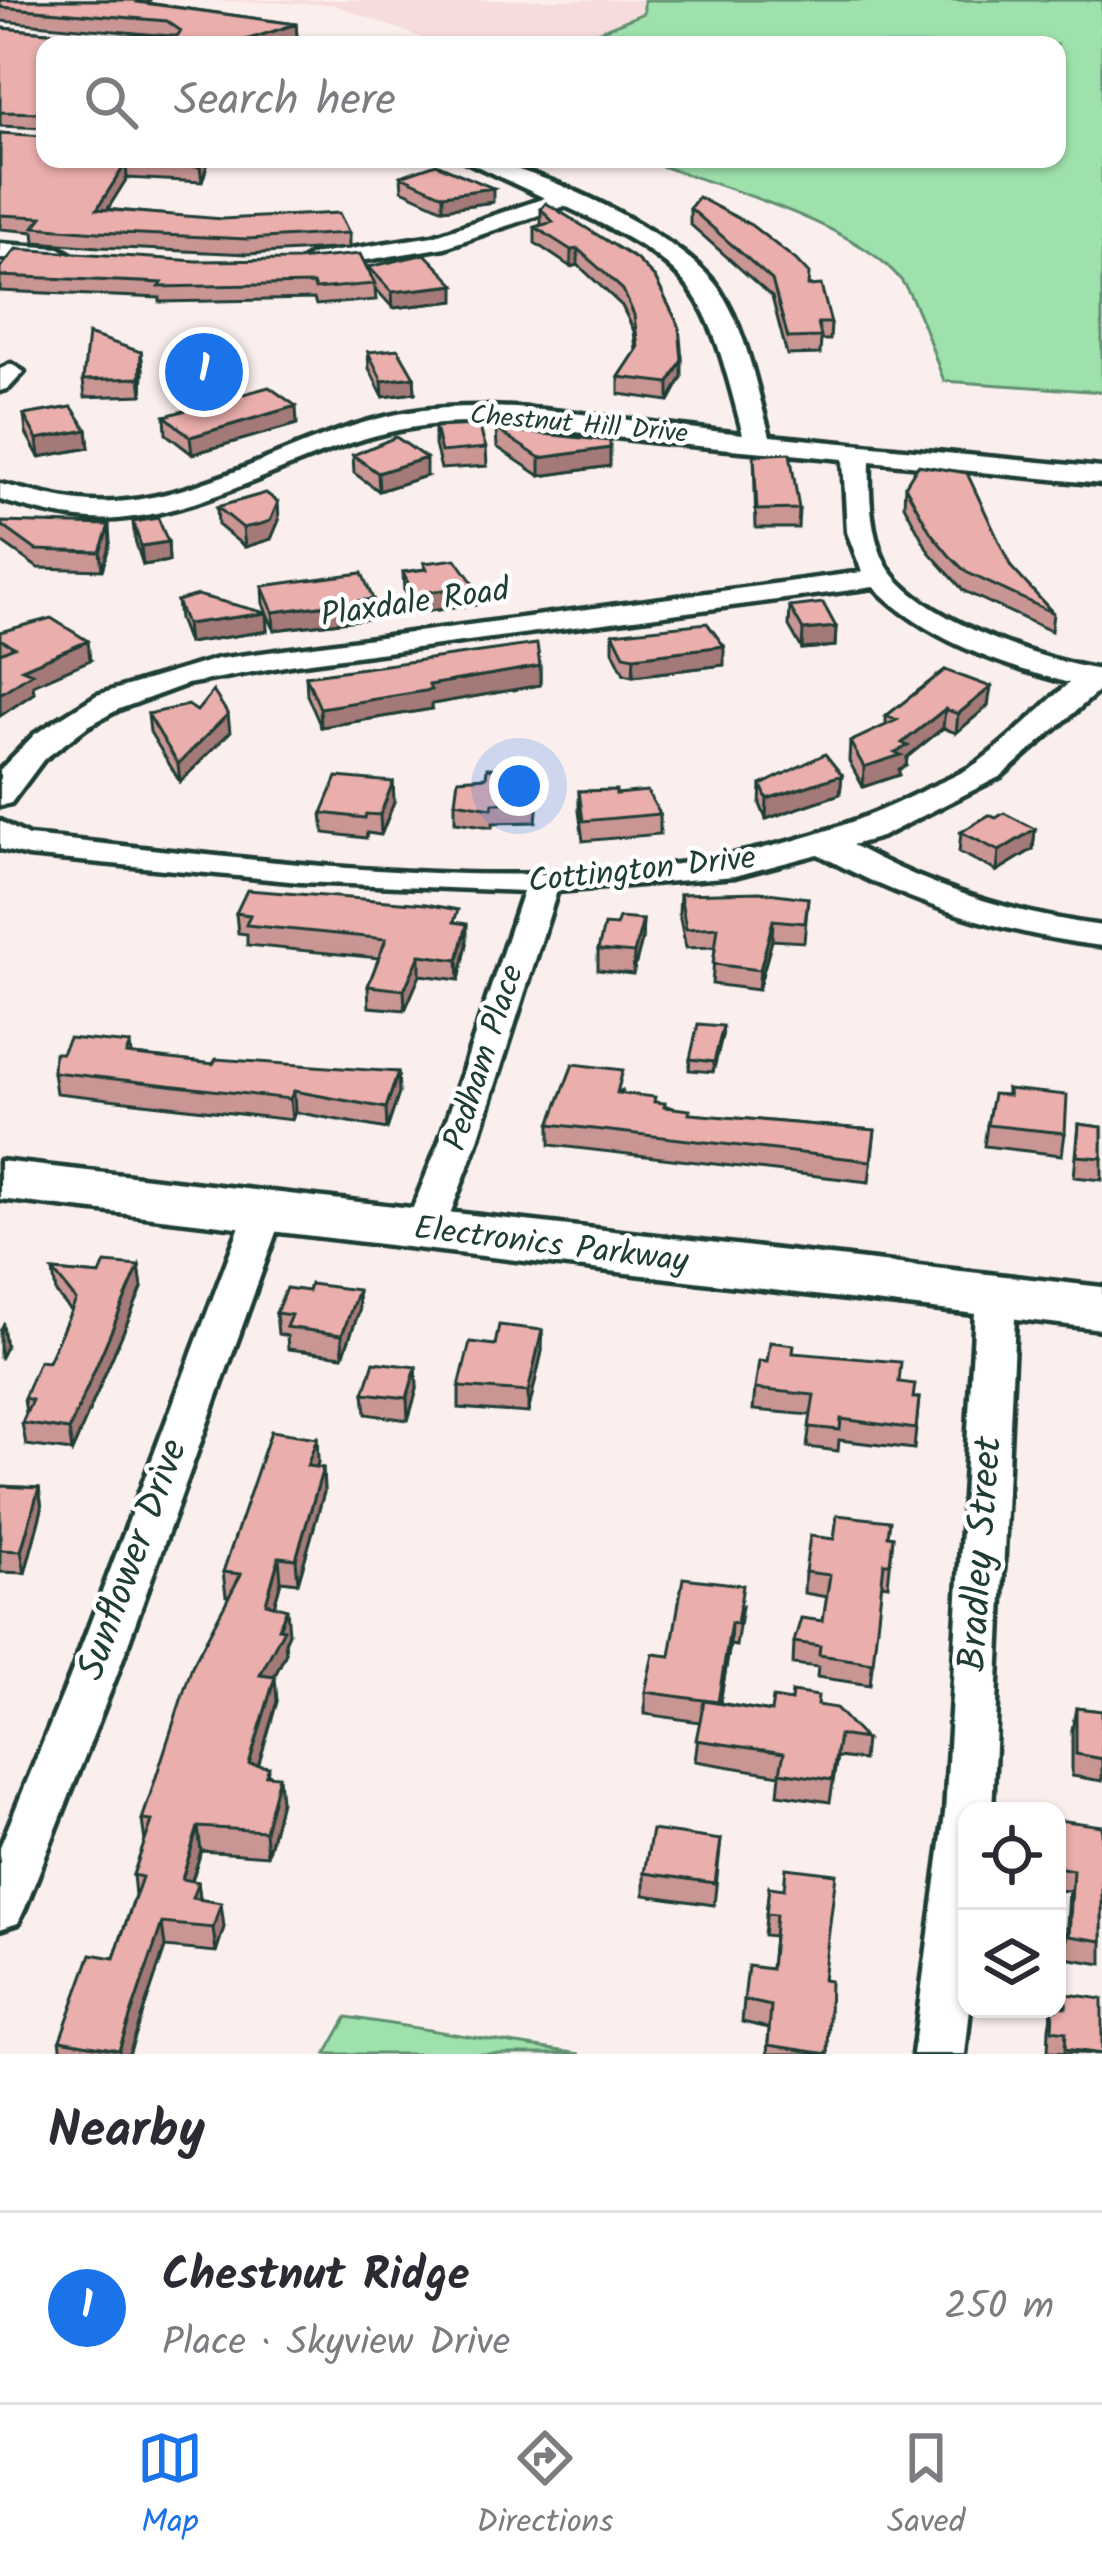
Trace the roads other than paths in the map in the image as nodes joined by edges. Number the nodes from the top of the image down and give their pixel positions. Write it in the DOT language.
graph roads {
  1 [pos="493,168"];
  2 [pos="563,199"];
  3 [pos="0,251"];
  4 [pos="86,257"];
  5 [pos="294,263"];
  6 [pos="758,441"];
  7 [pos="857,450"];
  8 [pos="1102,476"];
  9 [pos="0,492"];
  10 [pos="880,578"];
  11 [pos="1097,679"];
  12 [pos="0,796"];
  13 [pos="0,831"];
  14 [pos="829,846"];
  15 [pos="542,885"];
  16 [pos="1102,936"];
  17 [pos="0,1180"];
  18 [pos="265,1210"];
  19 [pos="424,1230"];
  20 [pos="996,1296"];
  21 [pos="1102,1308"];
  22 [pos="968,1802"];
  23 [pos="958,1892"];
  24 [pos="0,1908"];
  25 [pos="939,2054"];
  1 -- 2 [label="street"];
  2 -- 5 [label="street"];
  2 -- 6 [label="street"];
  3 -- 4 [label="street"];
  6 -- 7 [label="street, Chestnut Hill Drive"];
  6 -- 9 [label="street, Chestnut Hill Drive"];
  7 -- 8 [label="street, Chestnut Hill Drive"];
  7 -- 10 [label="street"];
  10 -- 11 [label="street"];
  10 -- 12 [label="street, Plaxdale Road"];
  11 -- 14 [label="street, Cottington Drive"];
  13 -- 15 [label="street, Cottington Drive"];
  14 -- 15 [label="street, Cottington Drive"];
  14 -- 16 [label="street"];
  15 -- 19 [label="street, Pedham Place"];
  17 -- 18 [label="main road, Electronics Parkway"];
  18 -- 19 [label="main road, Electronics Parkway"];
  18 -- 24 [label="street, Sunflower Drive"];
  19 -- 20 [label="main road, Electronics Parkway"];
  20 -- 21 [label="main road, Electronics Parkway"];
  20 -- 22 [label="street, Bradley Street"];
  23 -- 25 [label="street, Bradley Street"];
}
